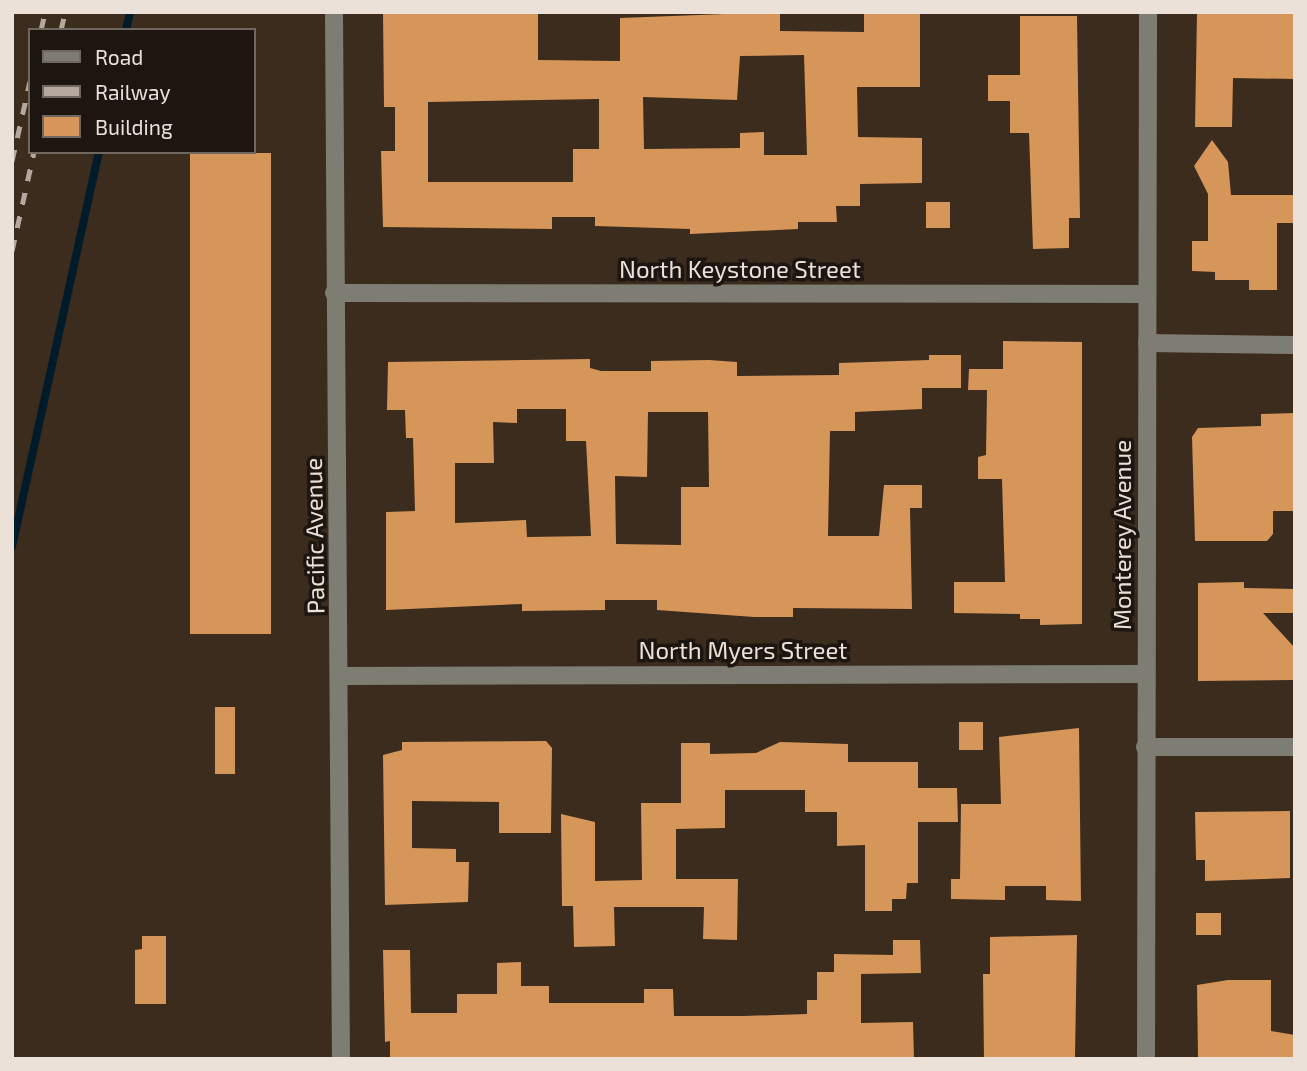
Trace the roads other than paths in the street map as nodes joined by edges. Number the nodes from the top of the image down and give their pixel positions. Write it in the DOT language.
graph roads {
  1 [pos="334,12"];
  2 [pos="1148,12"];
  3 [pos="334,293"];
  4 [pos="1147,295"];
  5 [pos="1147,343"];
  6 [pos="1295,345"];
  7 [pos="1145,674"];
  8 [pos="341,676"];
  9 [pos="1145,747"];
  10 [pos="1295,747"];
  11 [pos="341,1059"];
  12 [pos="1146,1059"];
  1 -- 3 [label="street, Pacific Avenue"];
  2 -- 4 [label="street, Monterey Avenue"];
  3 -- 4 [label="street, North Keystone Street"];
  3 -- 8 [label="street, Pacific Avenue"];
  4 -- 5 [label="street, Monterey Avenue"];
  5 -- 6 [label="street"];
  5 -- 7 [label="street, Monterey Avenue"];
  7 -- 8 [label="street, North Myers Street"];
  7 -- 9 [label="street, Monterey Avenue"];
  8 -- 11 [label="street, Pacific Avenue"];
  9 -- 10 [label="street"];
  9 -- 12 [label="street, Monterey Avenue"];
}
